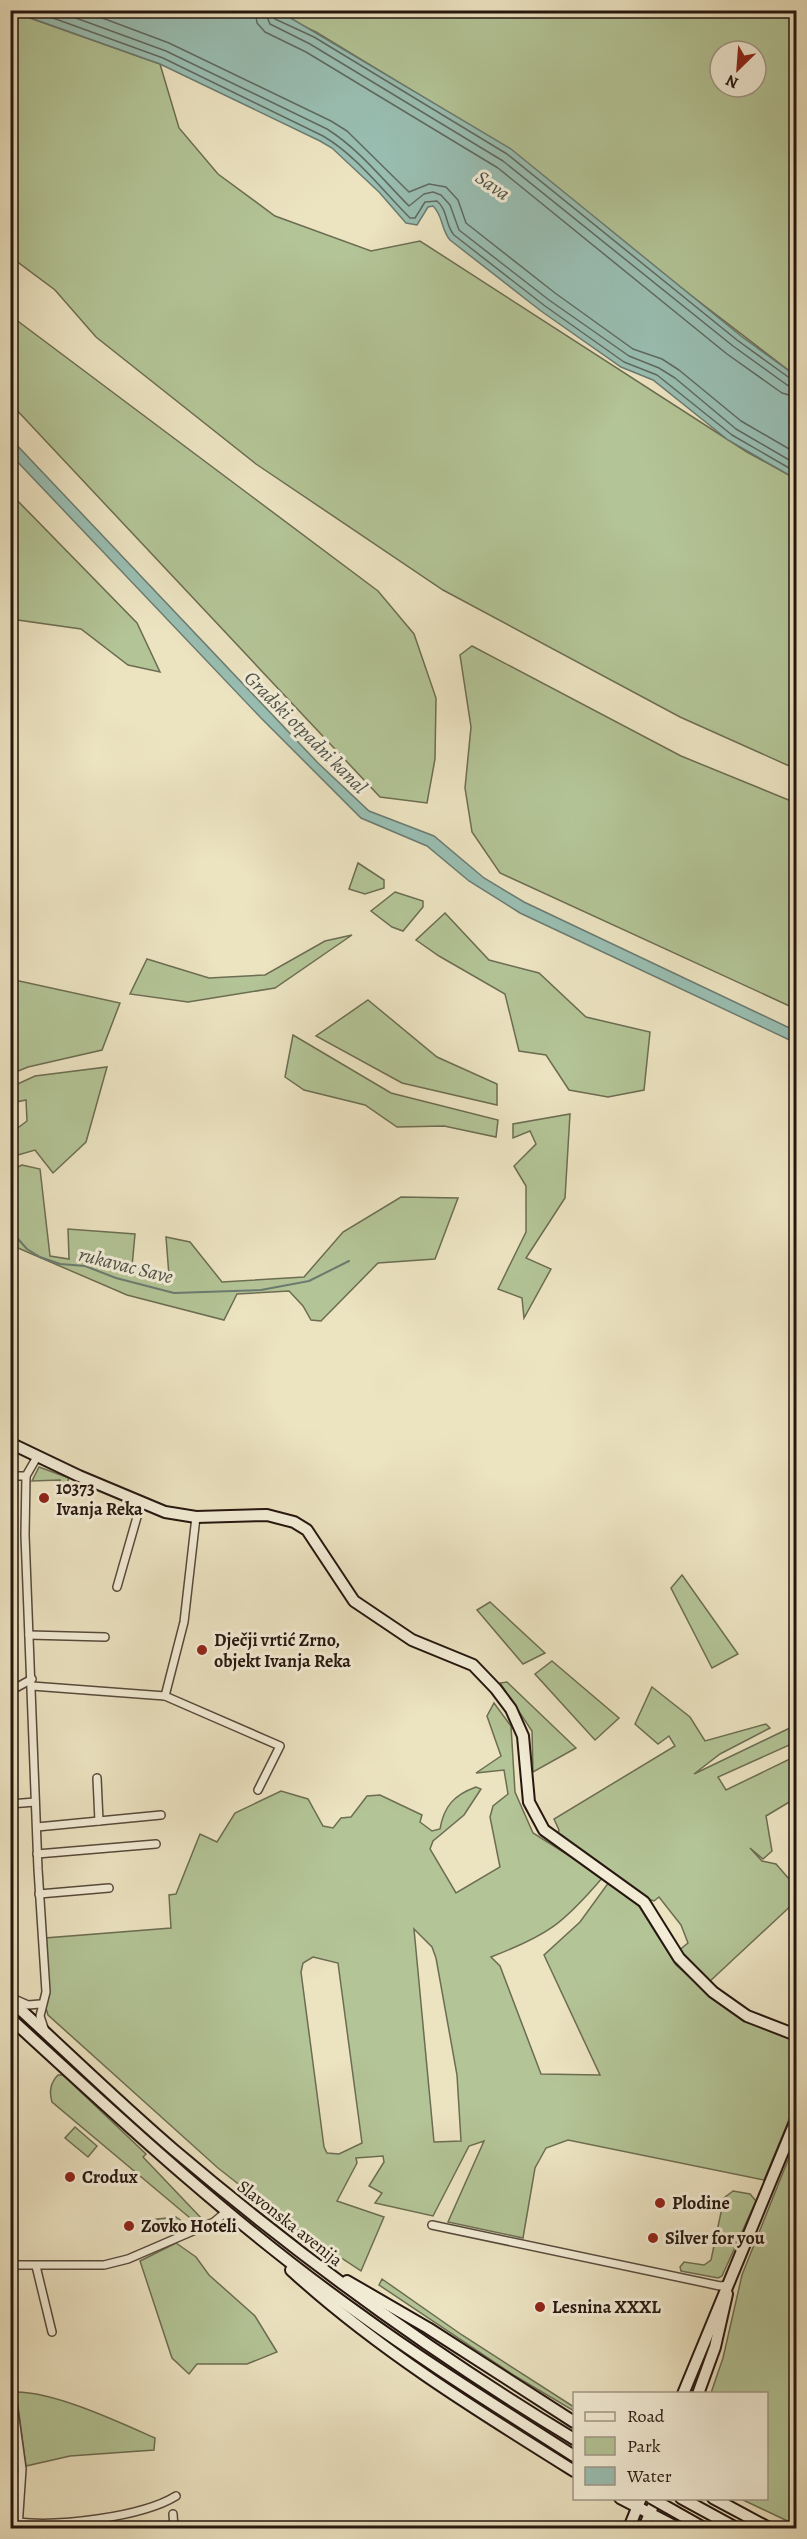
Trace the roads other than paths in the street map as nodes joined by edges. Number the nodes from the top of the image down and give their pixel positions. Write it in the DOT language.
graph roads {
  1 [pos="10,1443"];
  2 [pos="36,1457"];
  3 [pos="10,1476"];
  4 [pos="26,1476"];
  5 [pos="141,1503"];
  6 [pos="196,1517"];
  7 [pos="117,1587"];
  8 [pos="29,1635"];
  9 [pos="105,1637"];
  10 [pos="32,1683"];
  11 [pos="10,1691"];
  12 [pos="165,1696"];
  13 [pos="97,1778"];
  14 [pos="258,1790"];
  15 [pos="35,1802"];
  16 [pos="10,1804"];
  17 [pos="161,1815"];
  18 [pos="99,1821"];
  19 [pos="37,1827"];
  20 [pos="156,1844"];
  21 [pos="37,1854"];
  22 [pos="109,1888"];
  23 [pos="39,1894"];
  24 [pos="10,1999"];
  25 [pos="40,2004"];
  26 [pos="10,2018"];
  27 [pos="796,2032"];
  28 [pos="46,2033"];
  29 [pos="796,2120"];
  30 [pos="227,2211"];
  31 [pos="432,2225"];
  32 [pos="266,2243"];
  33 [pos="10,2265"];
  34 [pos="36,2266"];
  35 [pos="327,2273"];
  36 [pos="728,2285"];
  37 [pos="52,2332"];
  38 [pos="10,2382"];
  39 [pos="684,2392"];
  40 [pos="699,2392"];
  41 [pos="573,2421"];
  42 [pos="573,2438"];
  43 [pos="573,2455"];
  44 [pos="573,2470"];
  45 [pos="176,2496"];
  46 [pos="653,2500"];
  47 [pos="656,2500"];
  48 [pos="683,2500"];
  49 [pos="714,2500"];
  50 [pos="639,2503"];
  51 [pos="173,2514"];
  52 [pos="650,2514"];
  53 [pos="18,2525"];
  54 [pos="731,2526"];
  55 [pos="174,2529"];
  56 [pos="629,2529"];
  57 [pos="644,2529"];
  58 [pos="678,2529"];
  59 [pos="704,2529"];
  60 [pos="769,2529"];
  1 -- 2 [label="main road"];
  2 -- 4 [label="street"];
  2 -- 5 [label="main road"];
  3 -- 4 [label="street"];
  4 -- 8 [label="street"];
  5 -- 6 [label="main road"];
  5 -- 7 [label="street"];
  6 -- 12 [label="street"];
  6 -- 27 [label="main road"];
  8 -- 9 [label="street"];
  8 -- 10 [label="street"];
  10 -- 11 [label="street"];
  10 -- 12 [label="street"];
  10 -- 15 [label="street"];
  12 -- 14 [label="street"];
  13 -- 18 [label="street"];
  15 -- 16 [label="street"];
  15 -- 19 [label="street"];
  17 -- 18 [label="street"];
  18 -- 19 [label="street"];
  19 -- 21 [label="street"];
  20 -- 21 [label="street"];
  21 -- 23 [label="street"];
  22 -- 23 [label="street"];
  23 -- 25 [label="street"];
  24 -- 25 [label="street"];
  24 -- 28 [label="main road, Slavonska avenija"];
  25 -- 28 [label="street"];
  26 -- 30 [label="main road, Slavonska avenija"];
  28 -- 35 [label="main road, Slavonska avenija"];
  29 -- 36 [label="main road"];
  30 -- 32 [label="main road, Slavonska avenija"];
  30 -- 34 [label="street"];
  31 -- 36 [label="street"];
  32 -- 43 [label="main road, Slavonska avenija"];
  32 -- 44 [label="main road"];
  33 -- 34 [label="street"];
  34 -- 37 [label="street"];
  35 -- 41 [label="main road"];
  35 -- 42 [label="main road, Slavonska avenija"];
  36 -- 39 [label="main road"];
  36 -- 40 [label="main road"];
  38 -- 53 [label="street"];
  45 -- 53 [label="street"];
  46 -- 59 [label="main road, bridge"];
  47 -- 52 [label="main road"];
  48 -- 54 [label="main road"];
  49 -- 60 [label="main road"];
  50 -- 52 [label="main road"];
  50 -- 56 [label="main road"];
  51 -- 55 [label="street"];
  52 -- 57 [label="main road"];
  52 -- 58 [label="main road"];
}
